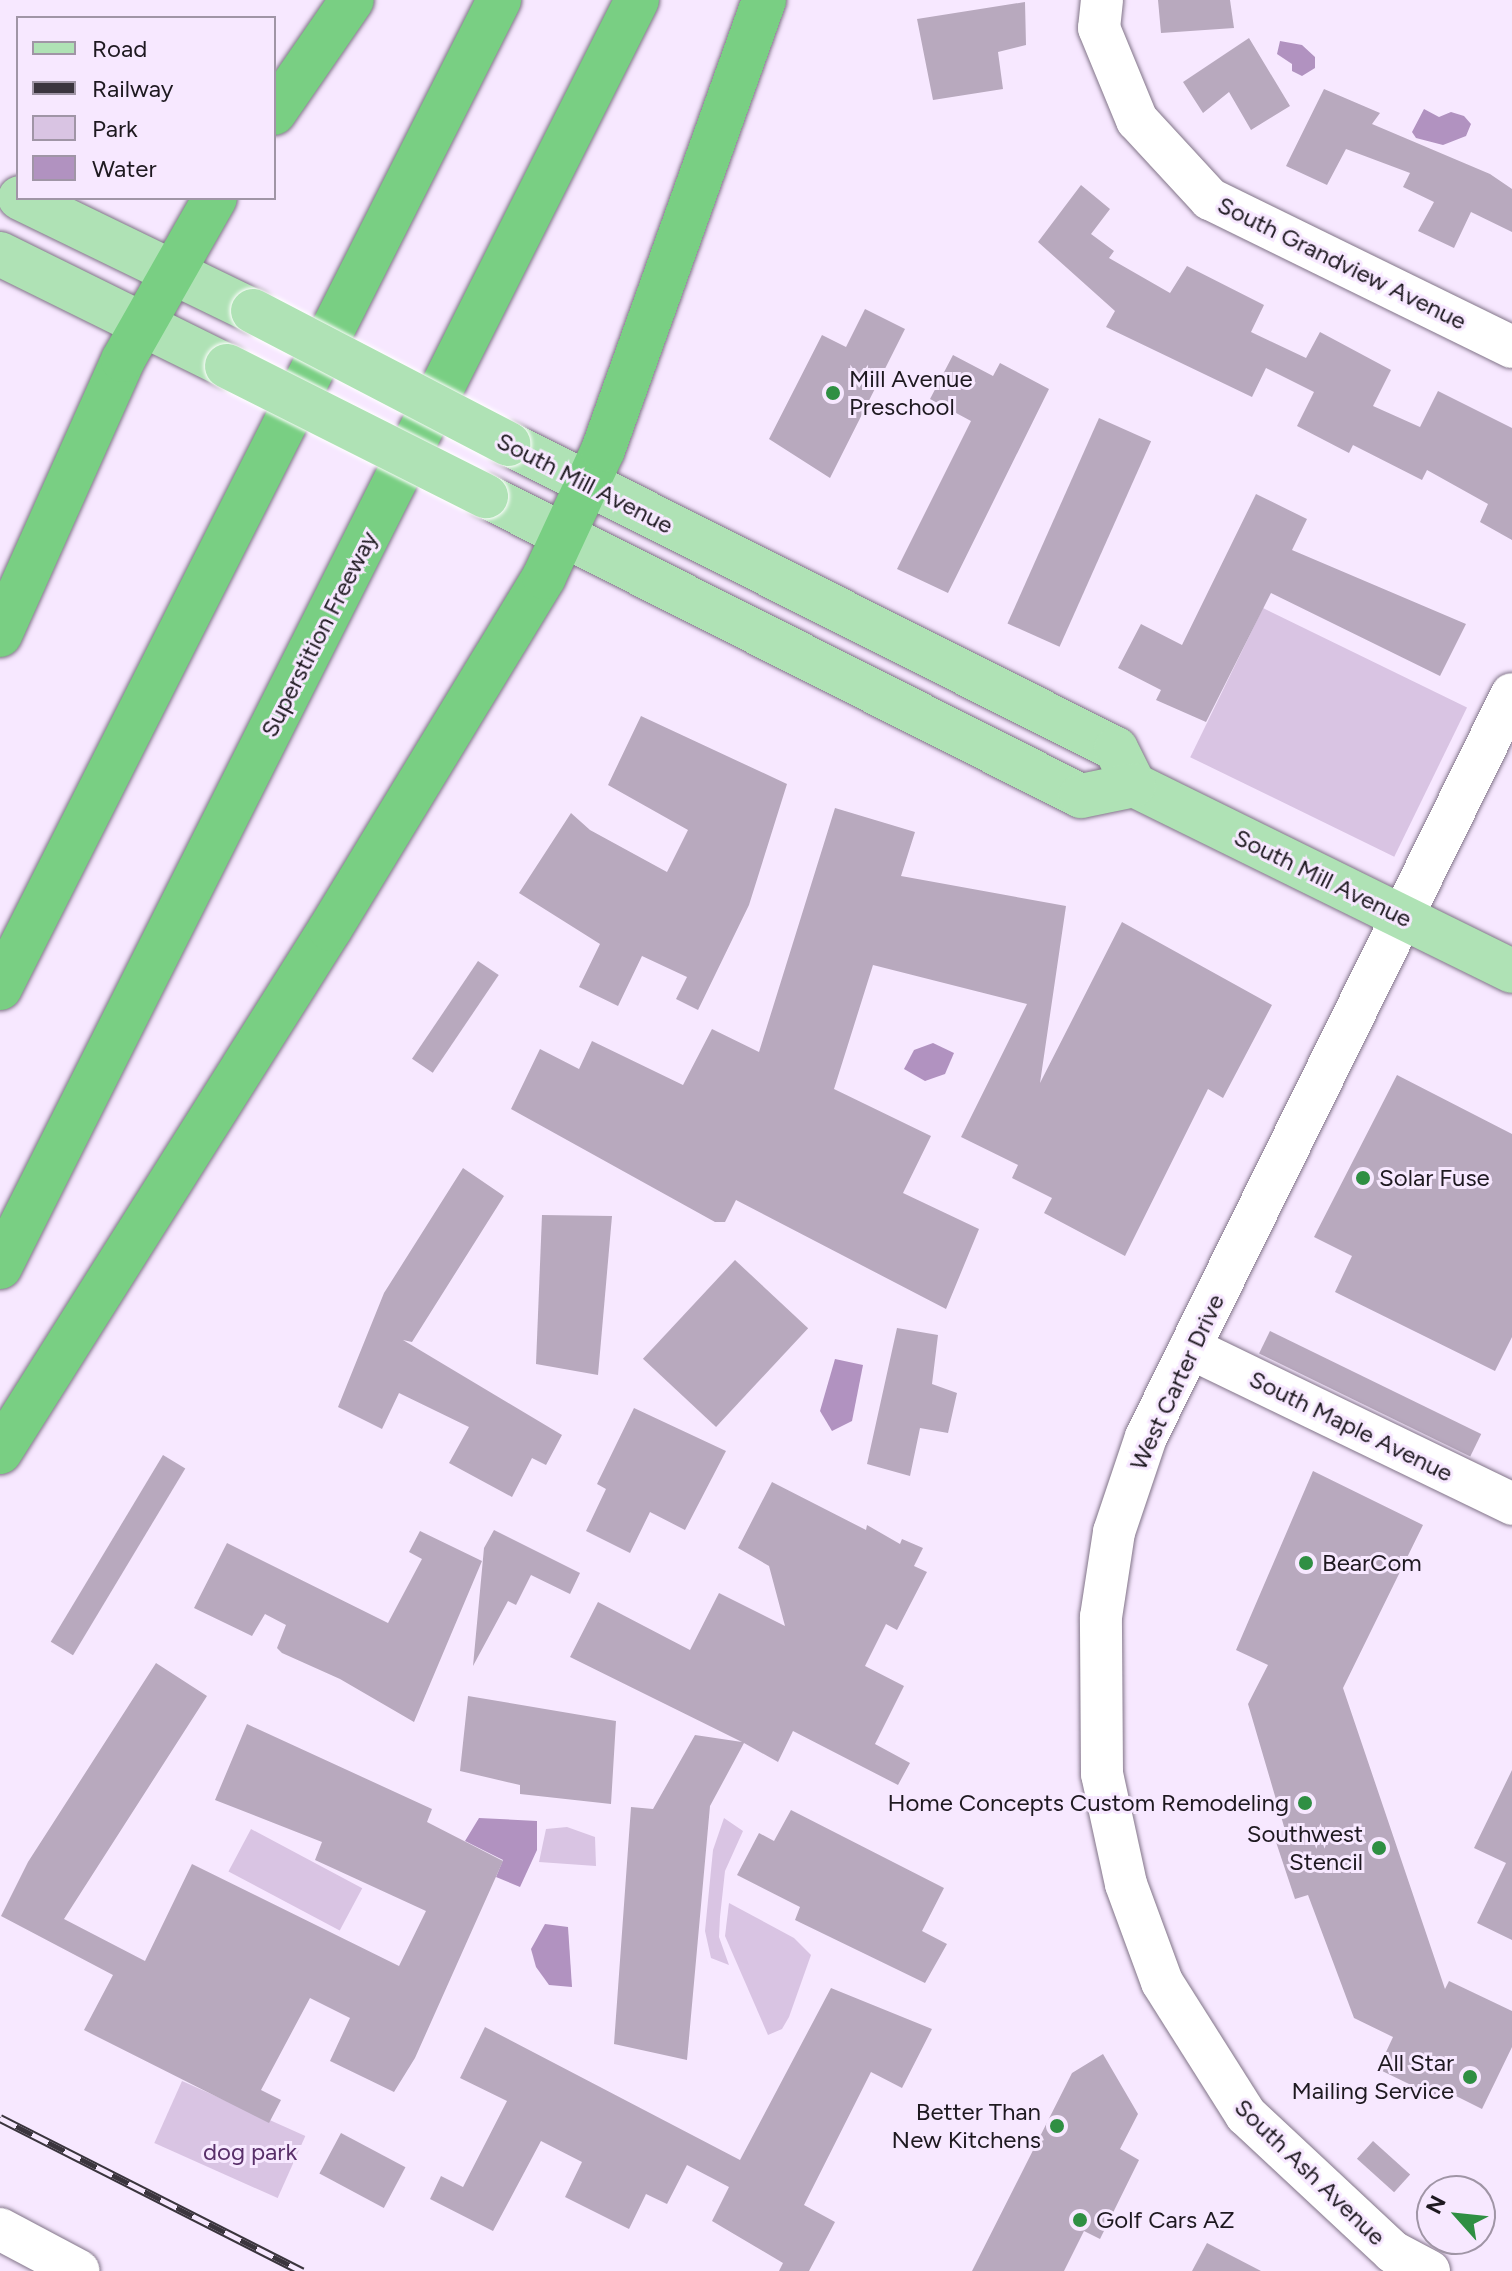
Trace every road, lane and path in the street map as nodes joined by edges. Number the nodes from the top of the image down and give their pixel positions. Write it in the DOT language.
graph roads {
  1 [pos="352,0"];
  2 [pos="499,0"];
  3 [pos="637,0"];
  4 [pos="764,0"];
  5 [pos="1102,0"];
  6 [pos="276,110"];
  7 [pos="23,200"];
  8 [pos="214,200"];
  9 [pos="0,254"];
  10 [pos="169,270"];
  11 [pos="142,324"];
  12 [pos="1512,347"];
  13 [pos="588,485"];
  14 [pos="564,536"];
  15 [pos="0,635"];
  16 [pos="1512,694"];
  17 [pos="1134,785"];
  18 [pos="1403,917"];
  19 [pos="1512,971"];
  20 [pos="0,988"];
  21 [pos="0,1267"];
  22 [pos="1190,1348"];
  23 [pos="0,1452"];
  24 [pos="1512,1504"];
  25 [pos="1126,1884"];
  26 [pos="0,2229"];
  27 [pos="79,2271"];
  28 [pos="1429,2271"];
  1 -- 6 [label="highway"];
  2 -- 20 [label="highway"];
  3 -- 21 [label="highway, Superstition Freeway"];
  4 -- 13 [label="highway"];
  5 -- 12 [label="street, South Grandview Avenue"];
  7 -- 10 [label="main road, South Mill Avenue"];
  8 -- 10 [label="highway"];
  9 -- 11 [label="main road"];
  10 -- 11 [label="highway"];
  10 -- 13 [label="main road, South Mill Avenue, bridge"];
  11 -- 14 [label="main road, bridge"];
  11 -- 15 [label="highway"];
  13 -- 14 [label="highway"];
  13 -- 17 [label="main road, South Mill Avenue"];
  14 -- 17 [label="main road"];
  14 -- 23 [label="highway"];
  16 -- 18 [label="street, West Carter Drive"];
  17 -- 18 [label="main road, South Mill Avenue"];
  18 -- 19 [label="main road, South Mill Avenue"];
  18 -- 22 [label="street, West Carter Drive"];
  22 -- 24 [label="street, South Maple Avenue"];
  22 -- 25 [label="street, West Carter Drive"];
  25 -- 28 [label="street, South Ash Avenue"];
  26 -- 27 [label="street"];
}
